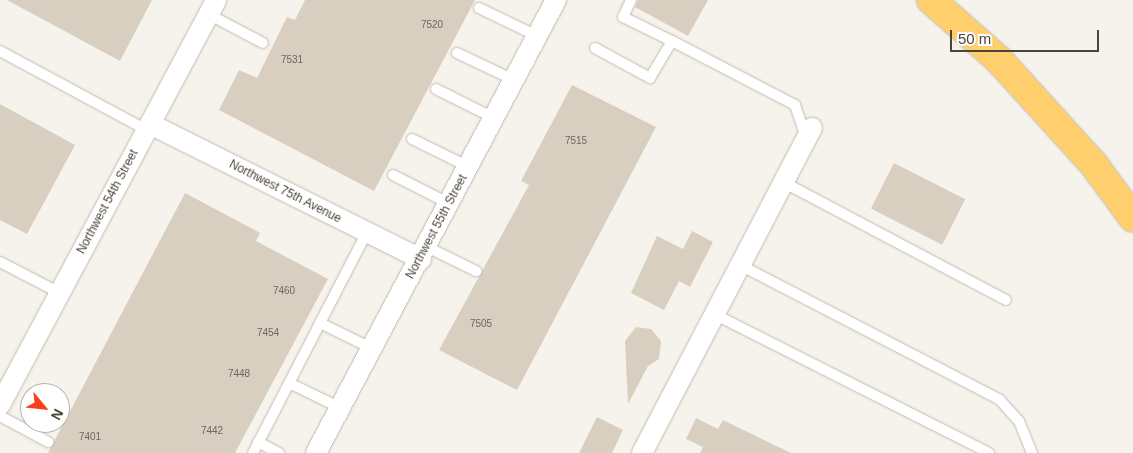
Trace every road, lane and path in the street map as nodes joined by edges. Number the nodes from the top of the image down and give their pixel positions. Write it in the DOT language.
graph roads {
  1 [pos="556,0"];
  2 [pos="631,0"];
  3 [pos="931,0"];
  4 [pos="212,7"];
  5 [pos="479,8"];
  6 [pos="537,36"];
  7 [pos="672,41"];
  8 [pos="263,44"];
  9 [pos="595,48"];
  10 [pos="0,51"];
  11 [pos="457,52"];
  12 [pos="514,80"];
  13 [pos="436,90"];
  14 [pos="494,118"];
  15 [pos="148,127"];
  16 [pos="809,133"];
  17 [pos="412,139"];
  18 [pos="469,167"];
  19 [pos="393,175"];
  20 [pos="783,182"];
  21 [pos="450,204"];
  22 [pos="1133,218"];
  23 [pos="367,232"];
  24 [pos="424,253"];
  25 [pos="0,262"];
  26 [pos="740,265"];
  27 [pos="476,271"];
  28 [pos="60,293"];
  29 [pos="1006,300"];
  30 [pos="714,314"];
  31 [pos="320,323"];
  32 [pos="373,349"];
  33 [pos="289,383"];
  34 [pos="0,405"];
  35 [pos="341,408"];
  36 [pos="0,416"];
  37 [pos="48,442"];
  38 [pos="258,442"];
  39 [pos="253,453"];
  40 [pos="280,453"];
  41 [pos="316,453"];
  42 [pos="642,453"];
  43 [pos="989,453"];
  44 [pos="1032,453"];
  1 -- 6 [label="street, Northwest 55th Street"];
  2 -- 7 [label="lane"];
  3 -- 22 [label="highway"];
  4 -- 8 [label="lane"];
  4 -- 15 [label="street, Northwest 54th Street"];
  5 -- 6 [label="lane"];
  6 -- 12 [label="street, Northwest 55th Street"];
  7 -- 9 [label="lane"];
  7 -- 16 [label="lane"];
  10 -- 15 [label="lane"];
  11 -- 12 [label="lane"];
  12 -- 14 [label="street, Northwest 55th Street"];
  13 -- 14 [label="lane"];
  14 -- 18 [label="street, Northwest 55th Street"];
  15 -- 23 [label="street, Northwest 75th Avenue"];
  15 -- 28 [label="street, Northwest 54th Street"];
  16 -- 20 [label="street"];
  17 -- 18 [label="lane"];
  18 -- 21 [label="street, Northwest 55th Street"];
  19 -- 21 [label="lane"];
  20 -- 26 [label="street"];
  20 -- 29 [label="lane"];
  21 -- 24 [label="street, Northwest 55th Street"];
  23 -- 24 [label="street, Northwest 75th Avenue"];
  23 -- 31 [label="lane"];
  24 -- 27 [label="lane"];
  24 -- 32 [label="street, Northwest 55th Street"];
  25 -- 28 [label="lane"];
  26 -- 30 [label="street"];
  26 -- 44 [label="lane"];
  28 -- 34 [label="street, Northwest 54th Street"];
  30 -- 42 [label="street"];
  30 -- 43 [label="lane"];
  31 -- 32 [label="lane"];
  31 -- 33 [label="lane"];
  32 -- 35 [label="street, Northwest 55th Street"];
  33 -- 35 [label="lane"];
  33 -- 38 [label="lane"];
  35 -- 41 [label="street, Northwest 55th Street"];
  36 -- 37 [label="lane"];
  38 -- 39 [label="lane"];
  38 -- 40 [label="lane"];
}
